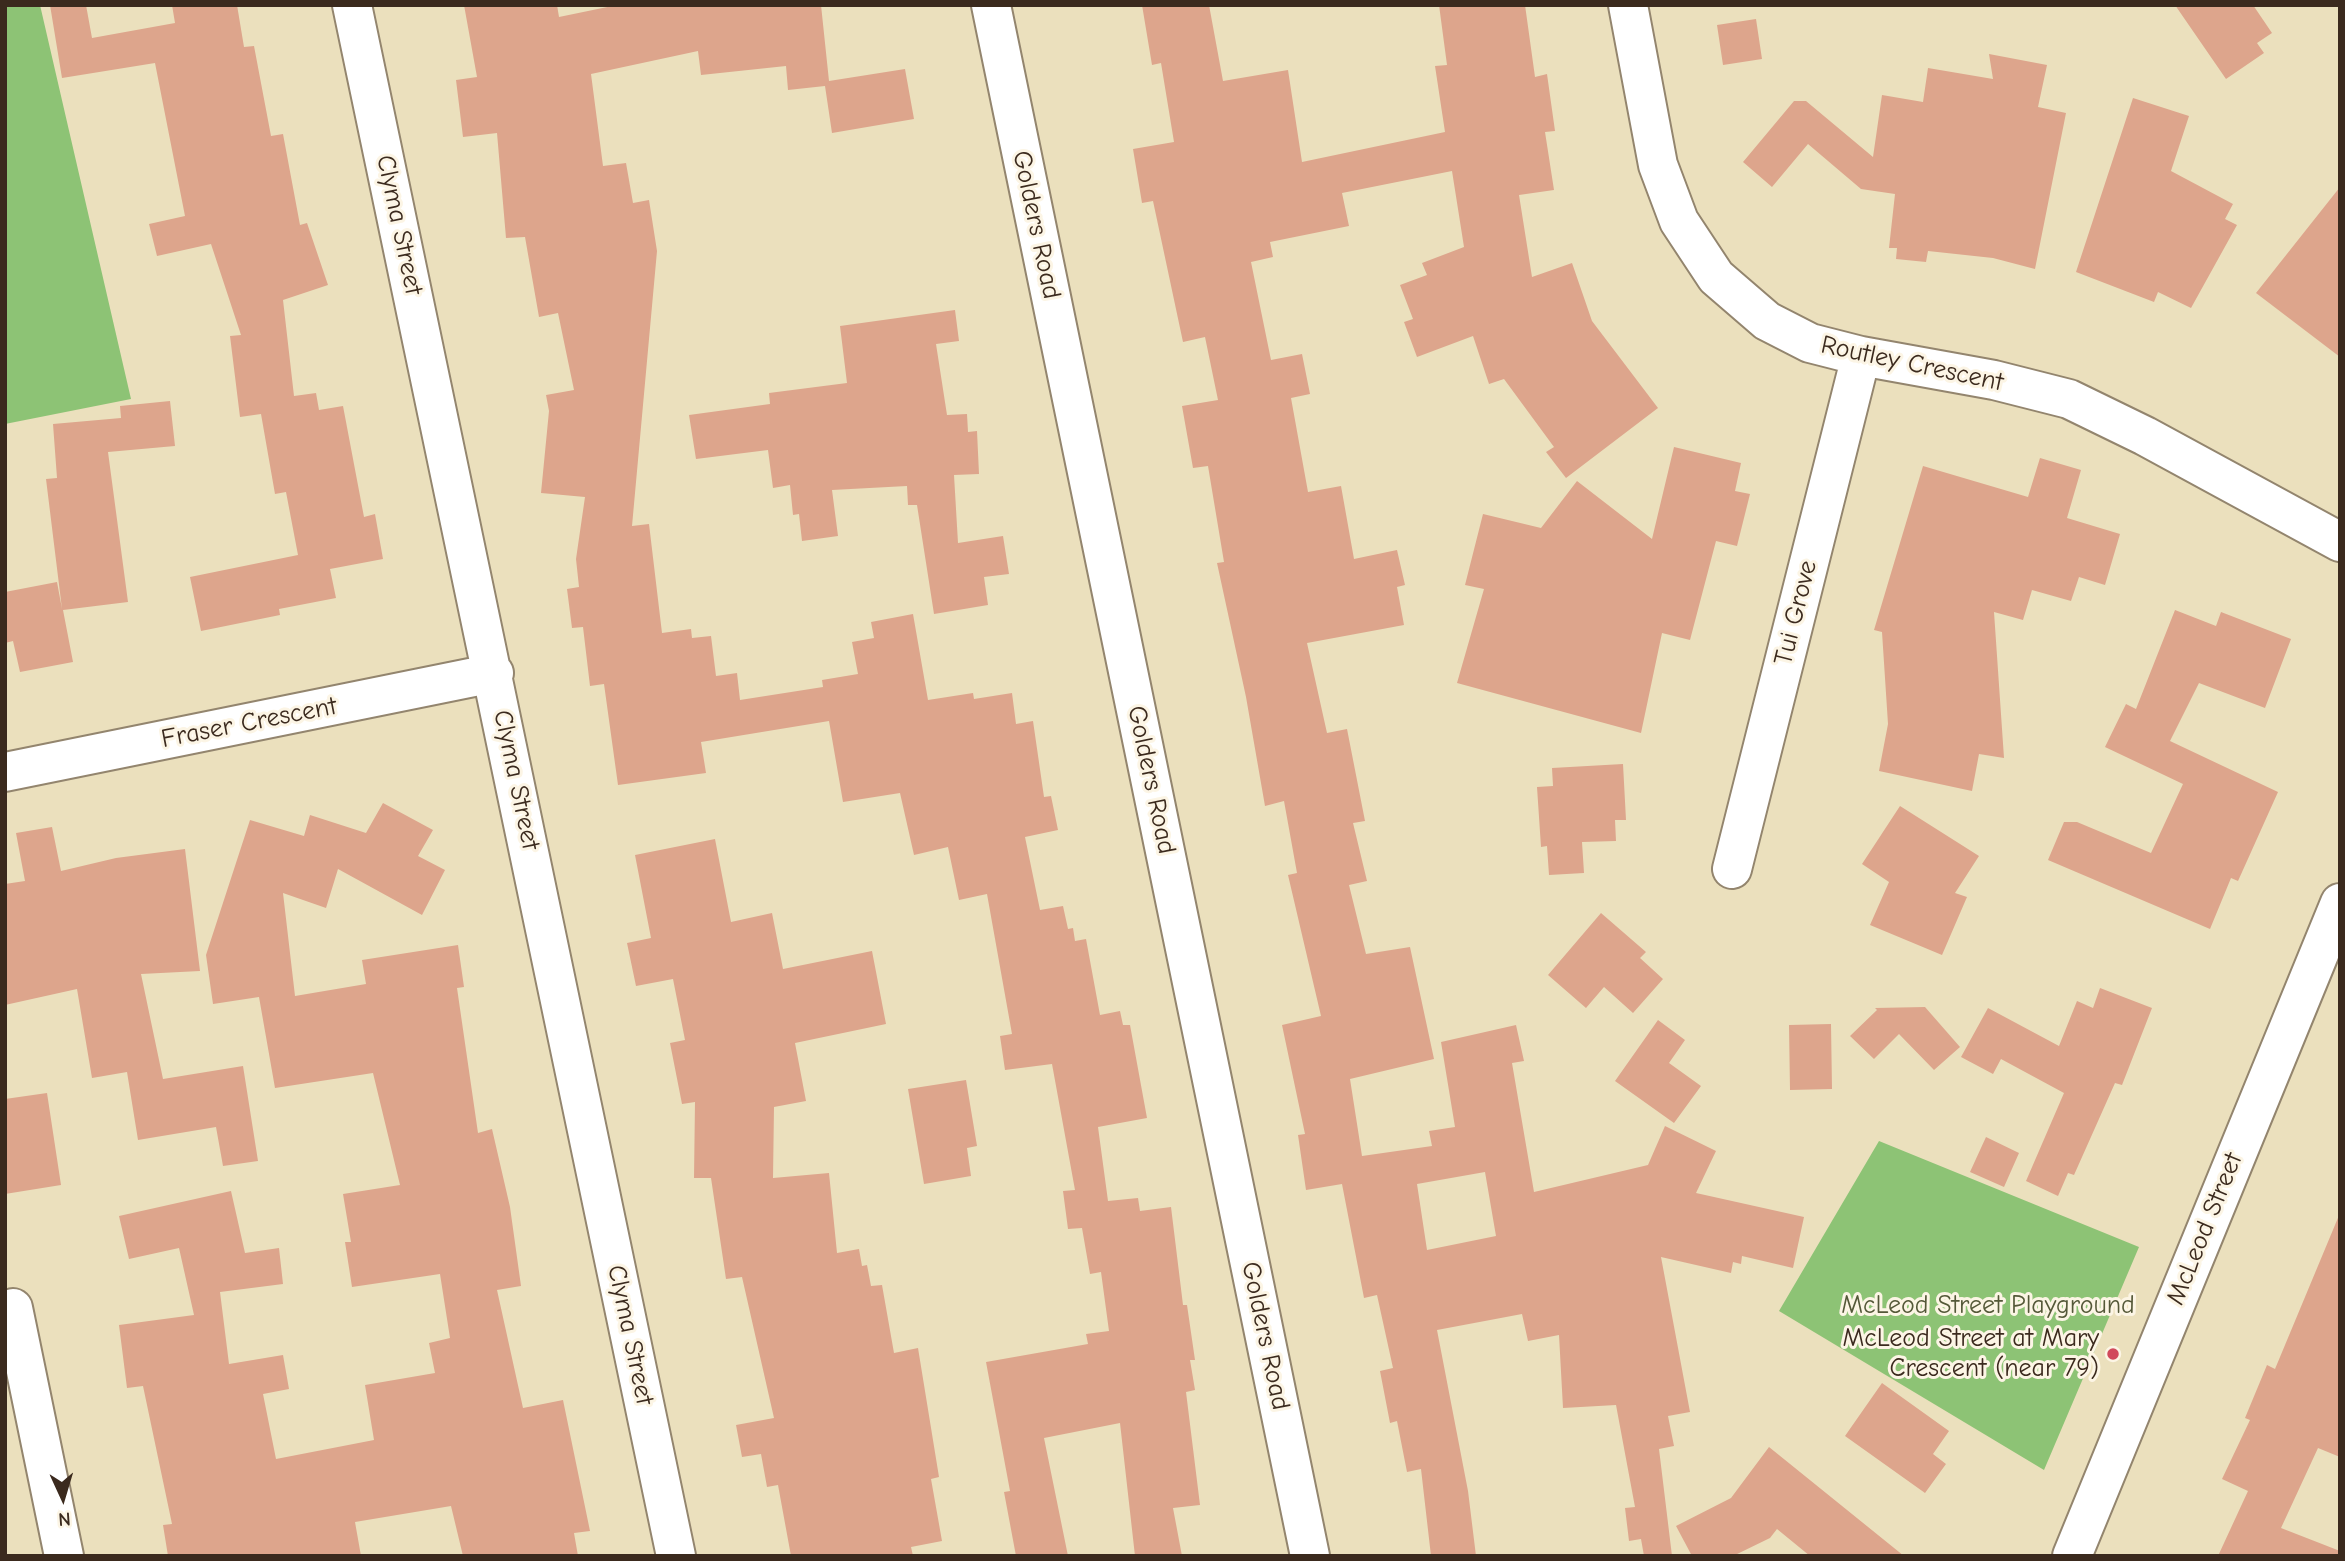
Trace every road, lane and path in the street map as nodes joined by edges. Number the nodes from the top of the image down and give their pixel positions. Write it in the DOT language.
graph roads {
  1 [pos="352,5"];
  2 [pos="991,5"];
  3 [pos="1628,5"];
  4 [pos="1861,356"];
  5 [pos="2340,542"];
  6 [pos="494,673"];
  7 [pos="5,772"];
  8 [pos="1732,869"];
  9 [pos="2340,903"];
  10 [pos="13,1308"];
  11 [pos="64,1556"];
  12 [pos="676,1556"];
  13 [pos="1310,1556"];
  14 [pos="2072,1556"];
  1 -- 6 [label="street, Clyma Street"];
  2 -- 13 [label="street, Golders Road"];
  3 -- 4 [label="street, Routley Crescent"];
  4 -- 5 [label="street, Routley Crescent"];
  4 -- 8 [label="street, Tui Grove"];
  6 -- 7 [label="street, Fraser Crescent"];
  6 -- 12 [label="street, Clyma Street"];
  9 -- 14 [label="street, McLeod Street"];
  10 -- 11 [label="street"];
}
